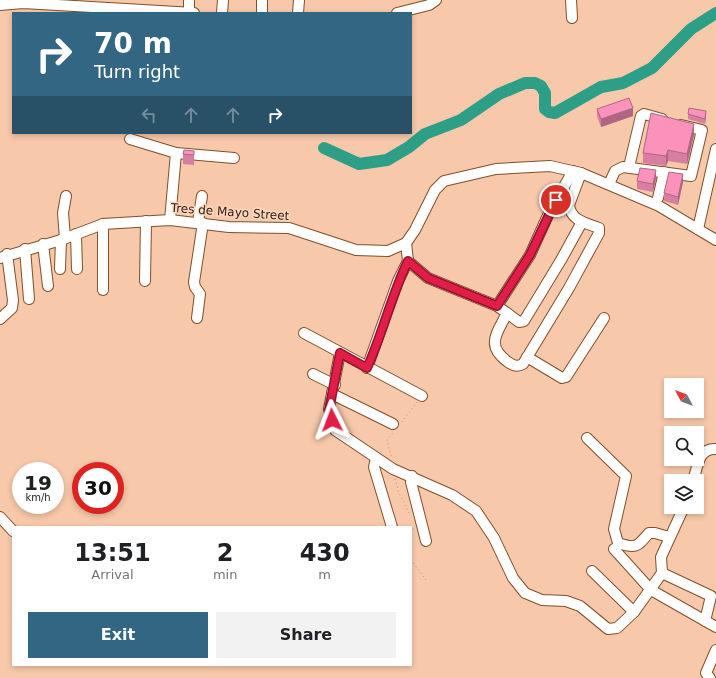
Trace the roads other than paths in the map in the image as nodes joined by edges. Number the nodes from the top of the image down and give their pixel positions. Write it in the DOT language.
graph roads {
  1 [pos="189,0"];
  2 [pos="223,0"];
  3 [pos="262,0"];
  4 [pos="299,0"];
  5 [pos="436,0"];
  6 [pos="571,0"];
  7 [pos="0,5"];
  8 [pos="172,12"];
  9 [pos="189,12"];
  10 [pos="222,12"];
  11 [pos="262,12"];
  12 [pos="298,12"];
  13 [pos="401,12"];
  14 [pos="572,18"];
  15 [pos="130,139"];
  16 [pos="716,149"];
  17 [pos="176,152"];
  18 [pos="234,158"];
  19 [pos="629,166"];
  20 [pos="577,172"];
  21 [pos="664,172"];
  22 [pos="609,184"];
  23 [pos="66,196"];
  24 [pos="202,196"];
  25 [pos="658,198"];
  26 [pos="170,220"];
  27 [pos="146,221"];
  28 [pos="582,222"];
  29 [pos="200,223"];
  30 [pos="103,224"];
  31 [pos="698,229"];
  32 [pos="76,234"];
  33 [pos="63,239"];
  34 [pos="716,240"];
  35 [pos="406,243"];
  36 [pos="43,244"];
  37 [pos="25,249"];
  38 [pos="4,256"];
  39 [pos="408,261"];
  40 [pos="60,269"];
  41 [pos="77,269"];
  42 [pos="145,282"];
  43 [pos="48,286"];
  44 [pos="103,290"];
  45 [pos="28,298"];
  46 [pos="497,306"];
  47 [pos="507,313"];
  48 [pos="197,318"];
  49 [pos="604,318"];
  50 [pos="0,319"];
  51 [pos="304,333"];
  52 [pos="340,353"];
  53 [pos="527,357"];
  54 [pos="367,368"];
  55 [pos="313,374"];
  56 [pos="333,389"];
  57 [pos="422,396"];
  58 [pos="397,424"];
  59 [pos="587,438"];
  60 [pos="716,449"];
  61 [pos="376,458"];
  62 [pos="695,474"];
  63 [pos="412,476"];
  64 [pos="681,514"];
  65 [pos="0,517"];
  66 [pos="392,526"];
  67 [pos="12,530"];
  68 [pos="669,538"];
  69 [pos="426,541"];
  70 [pos="614,549"];
  71 [pos="592,571"];
  72 [pos="662,573"];
  73 [pos="651,590"];
  74 [pos="634,612"];
  75 [pos="705,621"];
  76 [pos="716,627"];
  77 [pos="715,654"];
  78 [pos="710,678"];
  1 -- 9 [label="street"];
  2 -- 10 [label="street"];
  3 -- 11 [label="street"];
  4 -- 12 [label="street"];
  5 -- 13 [label="street"];
  6 -- 14 [label="street"];
  7 -- 8 [label="street"];
  15 -- 17 [label="street"];
  16 -- 31 [label="street"];
  17 -- 18 [label="street"];
  17 -- 26 [label="street"];
  19 -- 21 [label="street"];
  19 -- 21 [label="street"];
  19 -- 22 [label="street"];
  20 -- 22 [label="street"];
  20 -- 28 [label="street"];
  20 -- 35 [label="street"];
  20 -- 46 [label="street"];
  21 -- 25 [label="street"];
  22 -- 31 [label="street"];
  23 -- 33 [label="street"];
  24 -- 29 [label="street"];
  26 -- 27 [label="street, Tres de Mayo Street"];
  26 -- 29 [label="street, Tres de Mayo Street"];
  27 -- 30 [label="street, Tres de Mayo Street"];
  27 -- 42 [label="street"];
  28 -- 47 [label="street"];
  28 -- 53 [label="street"];
  29 -- 35 [label="street, Tres de Mayo Street"];
  29 -- 48 [label="street"];
  30 -- 32 [label="street, Tres de Mayo Street"];
  30 -- 44 [label="street"];
  31 -- 34 [label="street"];
  32 -- 33 [label="street, Tres de Mayo Street"];
  32 -- 41 [label="street"];
  33 -- 36 [label="street, Tres de Mayo Street"];
  33 -- 40 [label="street"];
  35 -- 39 [label="street"];
  36 -- 37 [label="street, Tres de Mayo Street"];
  36 -- 43 [label="street"];
  37 -- 38 [label="street, Tres de Mayo Street"];
  37 -- 45 [label="street"];
  38 -- 50 [label="street"];
  39 -- 46 [label="street"];
  39 -- 54 [label="street"];
  46 -- 47 [label="street"];
  47 -- 53 [label="street"];
  49 -- 53 [label="street"];
  51 -- 52 [label="street"];
  52 -- 54 [label="street"];
  52 -- 56 [label="street"];
  54 -- 57 [label="street"];
  55 -- 56 [label="street"];
  56 -- 58 [label="street"];
  56 -- 61 [label="street"];
  59 -- 68 [label="street"];
  60 -- 62 [label="street"];
  61 -- 63 [label="street"];
  61 -- 66 [label="street"];
  63 -- 69 [label="street"];
  63 -- 74 [label="street"];
  64 -- 68 [label="street"];
  65 -- 67 [label="street"];
  68 -- 72 [label="street"];
  70 -- 73 [label="street"];
  71 -- 74 [label="street"];
  72 -- 73 [label="street"];
  72 -- 75 [label="street"];
  73 -- 74 [label="street"];
  73 -- 75 [label="street"];
  75 -- 76 [label="street"];
  77 -- 78 [label="street"];
}
